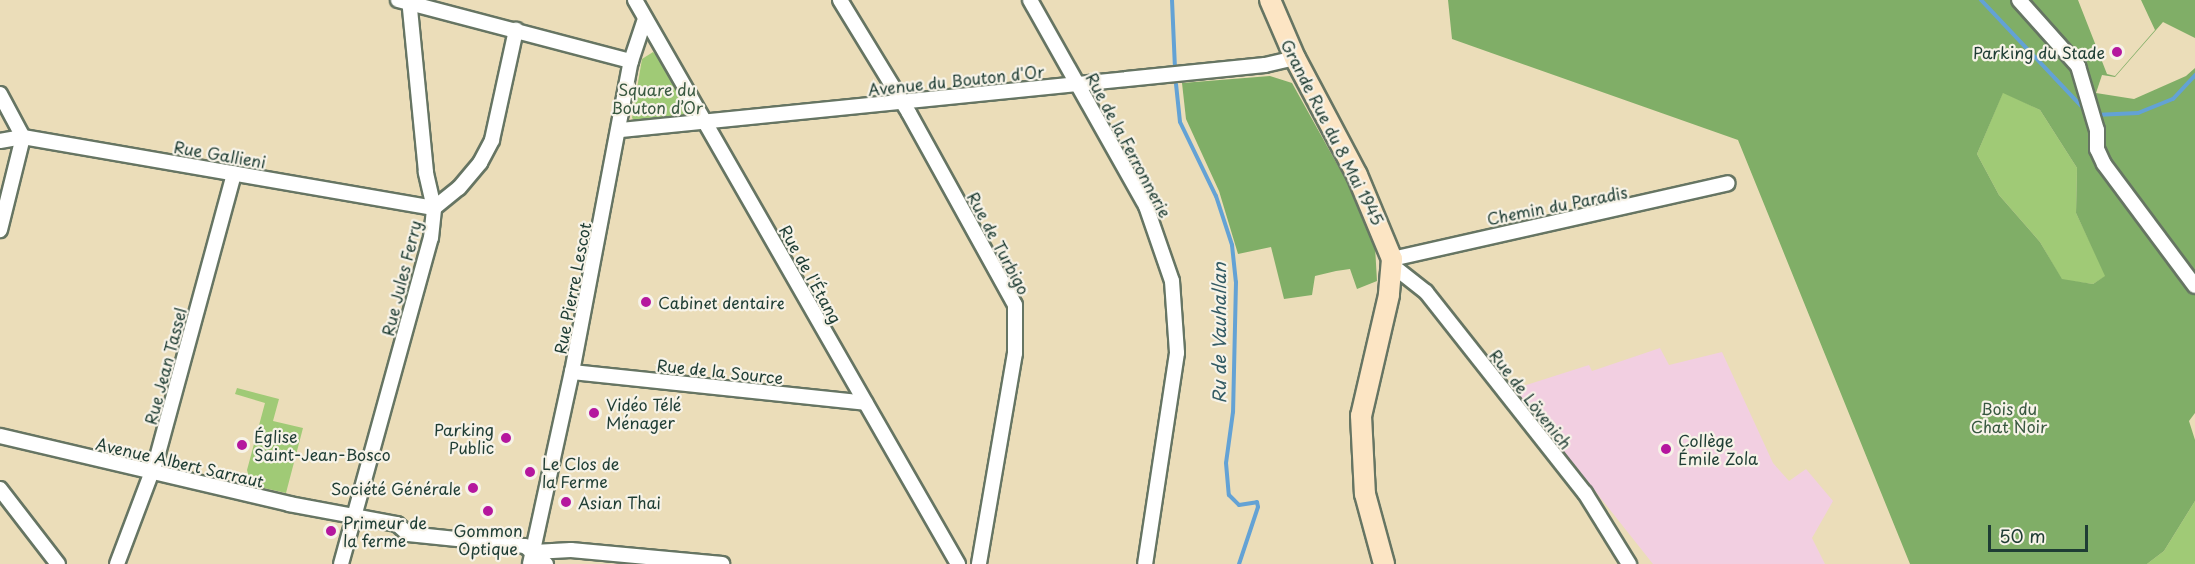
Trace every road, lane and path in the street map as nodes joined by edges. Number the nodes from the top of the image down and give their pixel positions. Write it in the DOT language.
graph roads {
  1 [pos="635,0"];
  2 [pos="840,0"];
  3 [pos="1030,0"];
  4 [pos="1270,0"];
  5 [pos="2019,0"];
  6 [pos="406,1"];
  7 [pos="645,19"];
  8 [pos="516,30"];
  9 [pos="1295,58"];
  10 [pos="631,61"];
  11 [pos="1078,83"];
  12 [pos="0,93"];
  13 [pos="901,103"];
  14 [pos="705,121"];
  15 [pos="621,130"];
  16 [pos="23,137"];
  17 [pos="0,141"];
  18 [pos="234,173"];
  19 [pos="1728,183"];
  20 [pos="434,207"];
  21 [pos="0,230"];
  22 [pos="1392,262"];
  23 [pos="2195,286"];
  24 [pos="572,372"];
  25 [pos="865,403"];
  26 [pos="0,436"];
  27 [pos="152,472"];
  28 [pos="0,489"];
  29 [pos="353,518"];
  30 [pos="532,558"];
  31 [pos="58,564"];
  32 [pos="117,564"];
  33 [pos="341,564"];
  34 [pos="546,564"];
  35 [pos="722,564"];
  36 [pos="958,564"];
  37 [pos="979,564"];
  38 [pos="1145,564"];
  39 [pos="1384,564"];
  40 [pos="1629,564"];
  1 -- 7 [label="street, Rue de l'Étang"];
  2 -- 13 [label="street, Rue de Turbigo"];
  3 -- 11 [label="street, Rue de la Ferronnerie"];
  4 -- 9 [label="main road, Grande Rue du 8 Mai 1945"];
  5 -- 23 [label="street"];
  6 -- 8 [label="street"];
  6 -- 20 [label="street, Rue Jules Ferry"];
  7 -- 10 [label="street, Rue Pierre Lescot"];
  7 -- 14 [label="street, Rue de l'Étang"];
  8 -- 10 [label="street"];
  8 -- 20 [label="street"];
  9 -- 11 [label="street, Avenue du Bouton d'Or"];
  9 -- 22 [label="main road, Grande Rue du 8 Mai 1945"];
  10 -- 15 [label="street, Rue Pierre Lescot"];
  11 -- 13 [label="street, Avenue du Bouton d'Or"];
  11 -- 38 [label="street, Rue de la Ferronnerie"];
  12 -- 16 [label="street"];
  13 -- 14 [label="street, Avenue du Bouton d'Or"];
  13 -- 37 [label="street, Rue de Turbigo"];
  14 -- 15 [label="street, Avenue du Bouton d'Or"];
  14 -- 25 [label="street, Rue de l'Étang"];
  15 -- 24 [label="street, Rue Pierre Lescot"];
  16 -- 17 [label="street, Rue Gallieni"];
  16 -- 18 [label="street, Rue Gallieni"];
  16 -- 21 [label="street"];
  18 -- 20 [label="street, Rue Gallieni"];
  18 -- 27 [label="street, Rue Jean Tassel"];
  19 -- 22 [label="street, Chemin du Paradis"];
  20 -- 29 [label="street, Rue Jules Ferry"];
  22 -- 39 [label="main road"];
  22 -- 40 [label="street, Rue de Lövenich"];
  24 -- 25 [label="street, Rue de la Source"];
  24 -- 30 [label="street, Rue Pierre Lescot"];
  25 -- 36 [label="street, Rue de l'Étang"];
  26 -- 27 [label="street, Avenue Albert Sarraut"];
  27 -- 29 [label="street, Avenue Albert Sarraut"];
  27 -- 32 [label="street, Rue Jean Tassel"];
  28 -- 31 [label="street"];
  29 -- 30 [label="street, Avenue Albert Sarraut"];
  29 -- 33 [label="street, Rue Jules Ferry"];
  30 -- 34 [label="street"];
  30 -- 35 [label="street"];
}
